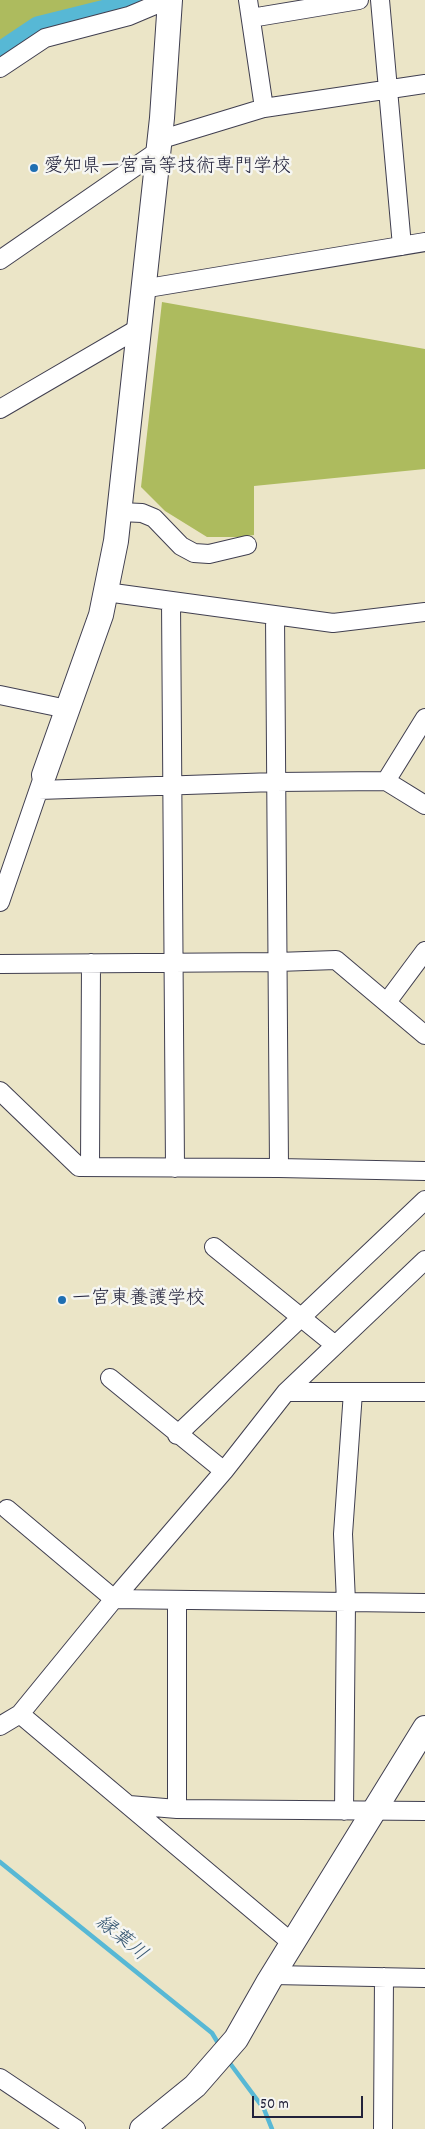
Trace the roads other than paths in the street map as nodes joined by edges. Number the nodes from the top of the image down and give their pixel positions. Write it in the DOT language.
graph roads {
  1 [pos="168,0"];
  2 [pos="248,0"];
  3 [pos="359,0"];
  4 [pos="380,0"];
  5 [pos="251,18"];
  6 [pos="0,68"];
  7 [pos="425,84"];
  8 [pos="387,90"];
  9 [pos="264,108"];
  10 [pos="159,145"];
  11 [pos="425,242"];
  12 [pos="402,246"];
  13 [pos="0,260"];
  14 [pos="142,289"];
  15 [pos="139,328"];
  16 [pos="0,409"];
  17 [pos="120,512"];
  18 [pos="247,545"];
  19 [pos="106,592"];
  20 [pos="171,601"];
  21 [pos="425,612"];
  22 [pos="275,616"];
  23 [pos="0,695"];
  24 [pos="67,709"];
  25 [pos="425,718"];
  26 [pos="386,781"];
  27 [pos="275,782"];
  28 [pos="41,783"];
  29 [pos="174,785"];
  30 [pos="425,805"];
  31 [pos="7,865"];
  32 [pos="0,902"];
  33 [pos="425,952"];
  34 [pos="277,962"];
  35 [pos="91,963"];
  36 [pos="0,964"];
  37 [pos="174,964"];
  38 [pos="387,1002"];
  39 [pos="425,1034"];
  40 [pos="0,1091"];
  41 [pos="90,1166"];
  42 [pos="175,1168"];
  43 [pos="279,1168"];
  44 [pos="425,1171"];
  45 [pos="425,1200"];
  46 [pos="214,1247"];
  47 [pos="425,1260"];
  48 [pos="300,1317"];
  49 [pos="335,1345"];
  50 [pos="110,1378"];
  51 [pos="286,1392"];
  52 [pos="353,1392"];
  53 [pos="425,1392"];
  54 [pos="177,1435"];
  55 [pos="224,1471"];
  56 [pos="7,1509"];
  57 [pos="114,1599"];
  58 [pos="178,1600"];
  59 [pos="346,1602"];
  60 [pos="425,1603"];
  61 [pos="20,1714"];
  62 [pos="0,1726"];
  63 [pos="425,1728"];
  64 [pos="129,1806"];
  65 [pos="177,1809"];
  66 [pos="344,1811"];
  67 [pos="374,1811"];
  68 [pos="425,1811"];
  69 [pos="292,1943"];
  70 [pos="273,1975"];
  71 [pos="384,1977"];
  72 [pos="425,1978"];
  73 [pos="0,2078"];
  74 [pos="76,2129"];
  75 [pos="142,2129"];
  76 [pos="384,2129"];
  1 -- 6 [label="street"];
  1 -- 10 [label="street"];
  2 -- 5 [label="street"];
  3 -- 5 [label="street"];
  4 -- 8 [label="street"];
  5 -- 9 [label="street"];
  7 -- 8 [label="street"];
  8 -- 9 [label="street"];
  8 -- 12 [label="street"];
  9 -- 10 [label="street"];
  10 -- 13 [label="street"];
  10 -- 14 [label="street"];
  11 -- 12 [label="street"];
  12 -- 14 [label="street"];
  14 -- 15 [label="street"];
  15 -- 16 [label="street"];
  15 -- 17 [label="street"];
  17 -- 18 [label="street"];
  17 -- 19 [label="street"];
  19 -- 20 [label="street"];
  19 -- 24 [label="street"];
  20 -- 22 [label="street"];
  20 -- 29 [label="street"];
  21 -- 22 [label="street"];
  22 -- 27 [label="street"];
  23 -- 24 [label="street"];
  24 -- 28 [label="street"];
  25 -- 26 [label="street"];
  26 -- 27 [label="street"];
  26 -- 30 [label="street"];
  27 -- 29 [label="street"];
  27 -- 34 [label="street"];
  28 -- 29 [label="street"];
  28 -- 31 [label="street"];
  29 -- 37 [label="street"];
  31 -- 32 [label="street"];
  33 -- 38 [label="street"];
  34 -- 37 [label="street"];
  34 -- 38 [label="street"];
  34 -- 43 [label="street"];
  35 -- 36 [label="street"];
  35 -- 37 [label="street"];
  35 -- 41 [label="street"];
  37 -- 42 [label="street"];
  38 -- 39 [label="street"];
  40 -- 41 [label="street"];
  41 -- 42 [label="street"];
  42 -- 43 [label="street"];
  43 -- 44 [label="street"];
  45 -- 48 [label="street"];
  46 -- 48 [label="street"];
  47 -- 49 [label="street"];
  48 -- 49 [label="street"];
  48 -- 54 [label="street"];
  49 -- 51 [label="street"];
  50 -- 54 [label="street"];
  51 -- 52 [label="street"];
  51 -- 55 [label="street"];
  52 -- 53 [label="street"];
  52 -- 59 [label="street"];
  54 -- 55 [label="street"];
  55 -- 57 [label="street"];
  56 -- 57 [label="street"];
  57 -- 58 [label="street"];
  57 -- 61 [label="street"];
  58 -- 59 [label="street"];
  58 -- 65 [label="street"];
  59 -- 60 [label="street"];
  59 -- 66 [label="street"];
  61 -- 62 [label="street"];
  61 -- 64 [label="street"];
  63 -- 67 [label="street"];
  64 -- 65 [label="street"];
  64 -- 69 [label="street"];
  65 -- 66 [label="street"];
  66 -- 67 [label="street"];
  67 -- 68 [label="street"];
  67 -- 69 [label="street"];
  69 -- 70 [label="street"];
  70 -- 71 [label="street"];
  70 -- 75 [label="street"];
  71 -- 72 [label="street"];
  71 -- 76 [label="street"];
  73 -- 74 [label="street"];
}
